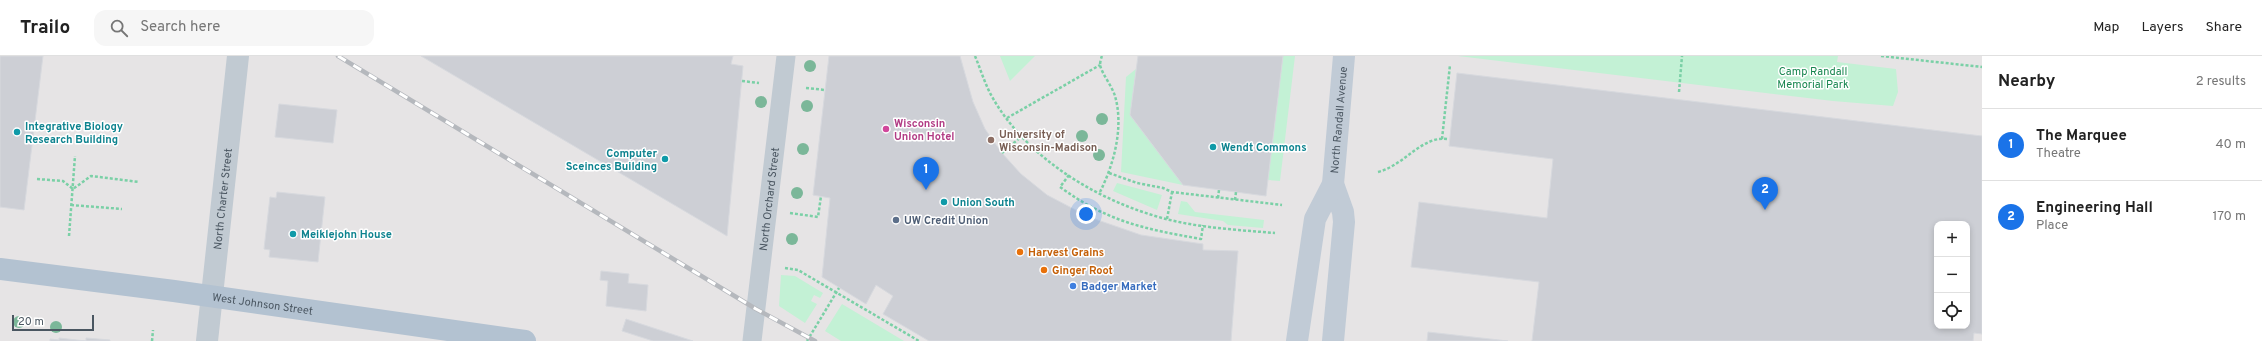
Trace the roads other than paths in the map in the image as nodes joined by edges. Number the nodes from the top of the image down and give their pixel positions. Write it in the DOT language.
graph roads {
  1 [pos="238,56"];
  2 [pos="786,56"];
  3 [pos="1344,56"];
  4 [pos="1333,184"];
  5 [pos="0,268"];
  6 [pos="212,297"];
  7 [pos="207,341"];
  8 [pos="525,341"];
  9 [pos="752,341"];
  10 [pos="1297,341"];
  11 [pos="1333,341"];
  1 -- 6 [label="street, North Charter Street"];
  2 -- 9 [label="street, North Orchard Street"];
  3 -- 4 [label="main road, North Randall Avenue"];
  4 -- 10 [label="main road"];
  4 -- 11 [label="main road"];
  5 -- 6 [label="main road, West Johnson Street"];
  6 -- 7 [label="street, North Charter Street"];
  6 -- 8 [label="main road, West Johnson Street"];
}
